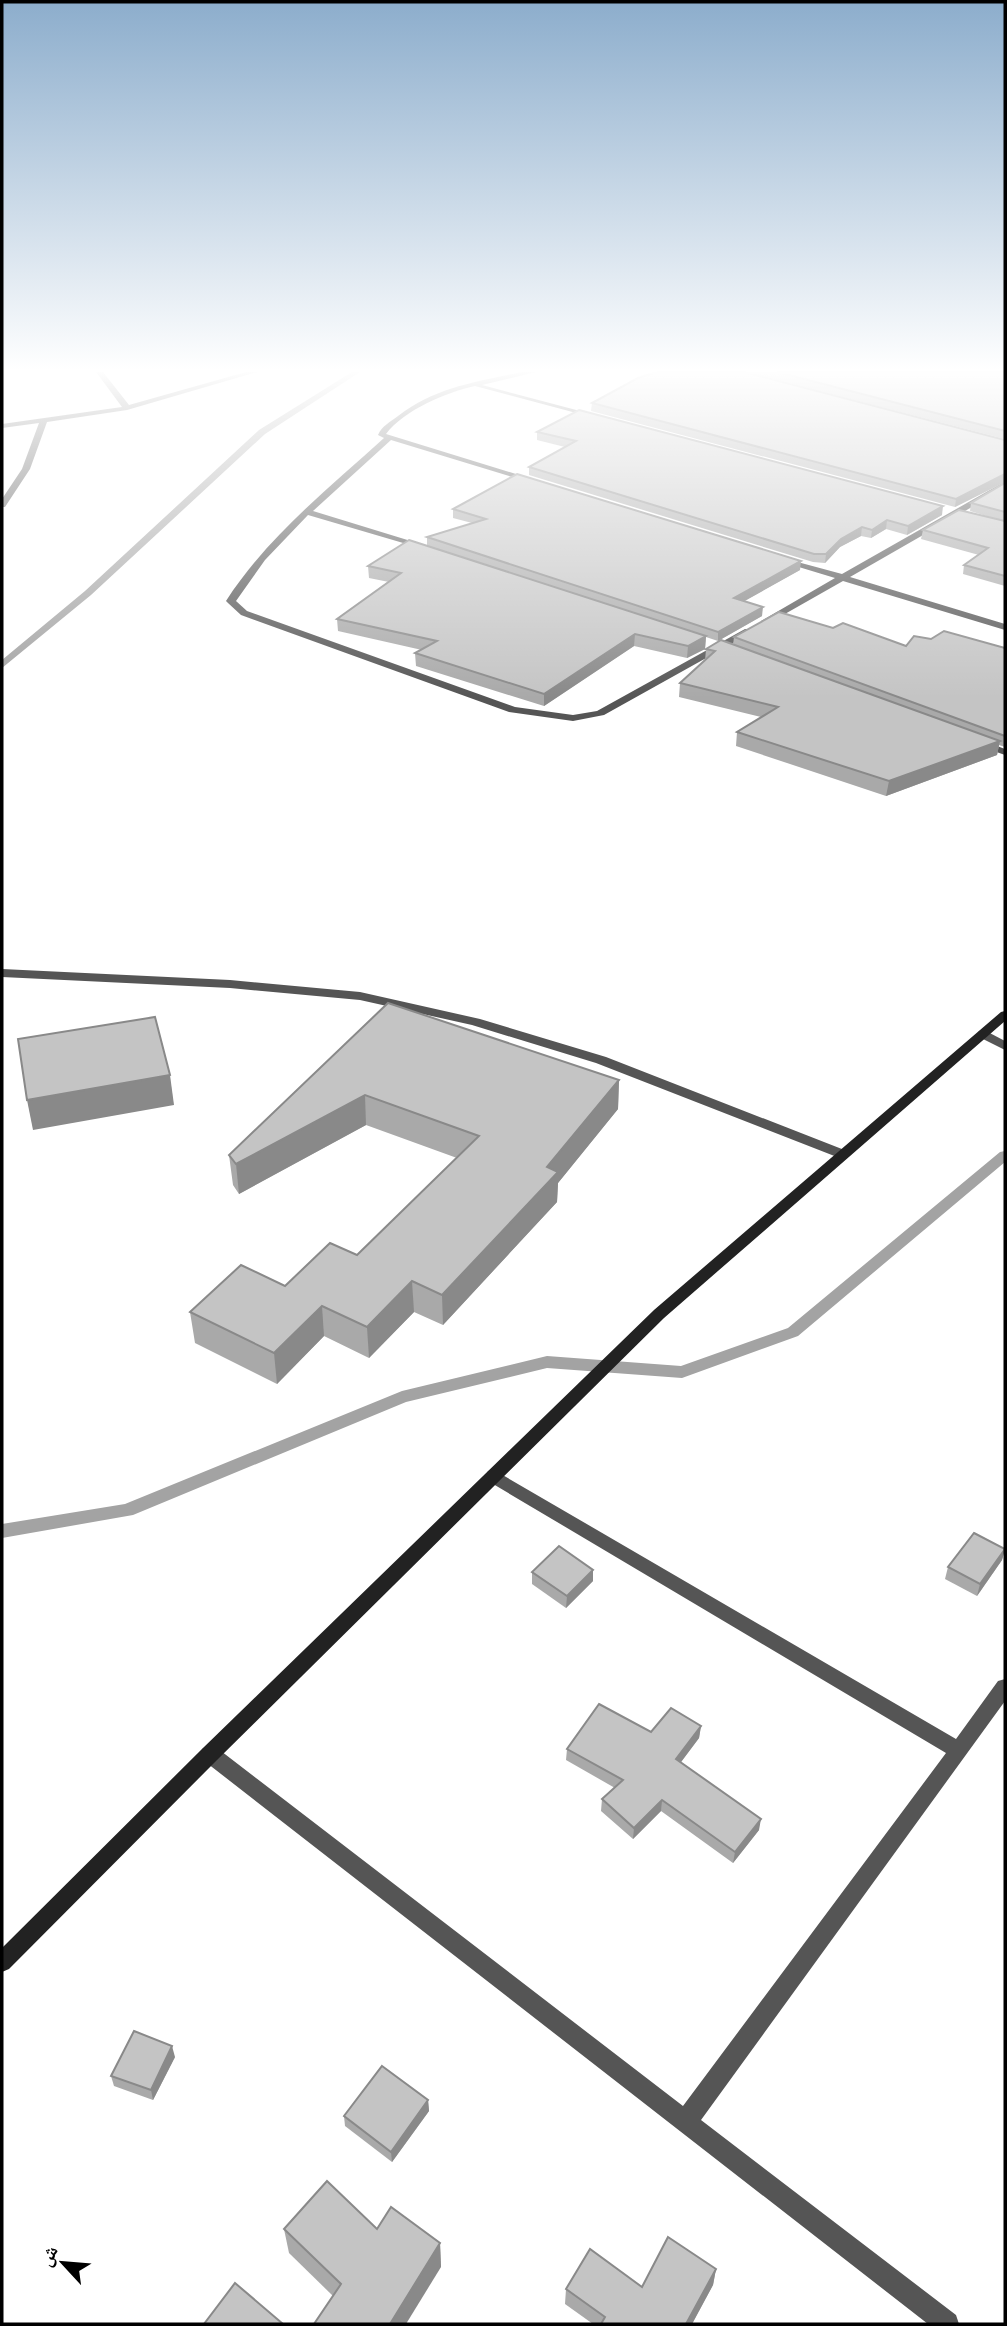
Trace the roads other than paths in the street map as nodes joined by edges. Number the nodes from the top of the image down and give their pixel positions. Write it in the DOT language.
graph roads {
  1 [pos="18,481"];
  2 [pos="342,481"];
  3 [pos="529,481"];
  4 [pos="540,484"];
  5 [pos="1005,485"];
  6 [pos="2,505"];
  7 [pos="943,509"];
  8 [pos="308,512"];
  9 [pos="957,513"];
  10 [pos="969,516"];
  11 [pos="429,550"];
  12 [pos="778,557"];
  13 [pos="844,578"];
  14 [pos="1005,627"];
  15 [pos="706,642"];
  16 [pos="719,647"];
  17 [pos="732,652"];
  18 [pos="966,737"];
  19 [pos="1005,752"];
  20 [pos="2,973"];
  21 [pos="1005,1015"];
  22 [pos="984,1034"];
  23 [pos="1005,1046"];
  24 [pos="842,1154"];
  25 [pos="494,1476"];
  26 [pos="1005,1687"];
  27 [pos="958,1750"];
  28 [pos="210,1754"];
  29 [pos="2,1962"];
  30 [pos="685,2122"];
  31 [pos="947,2324"];
  1 -- 6 [label="street"];
  2 -- 8 [label="street"];
  3 -- 4 [label="street"];
  5 -- 9 [label="street"];
  7 -- 9 [label="street"];
  8 -- 11 [label="street"];
  8 -- 16 [label="street"];
  9 -- 10 [label="street"];
  9 -- 13 [label="street"];
  12 -- 13 [label="street"];
  13 -- 14 [label="street"];
  13 -- 16 [label="street"];
  15 -- 16 [label="street"];
  16 -- 17 [label="street"];
  18 -- 19 [label="street"];
  20 -- 24 [label="street"];
  21 -- 22 [label="street"];
  22 -- 23 [label="street"];
  22 -- 24 [label="street"];
  24 -- 25 [label="street"];
  25 -- 27 [label="street"];
  25 -- 28 [label="street"];
  26 -- 27 [label="street"];
  27 -- 30 [label="street"];
  28 -- 29 [label="street"];
  28 -- 30 [label="street"];
  30 -- 31 [label="street"];
}
